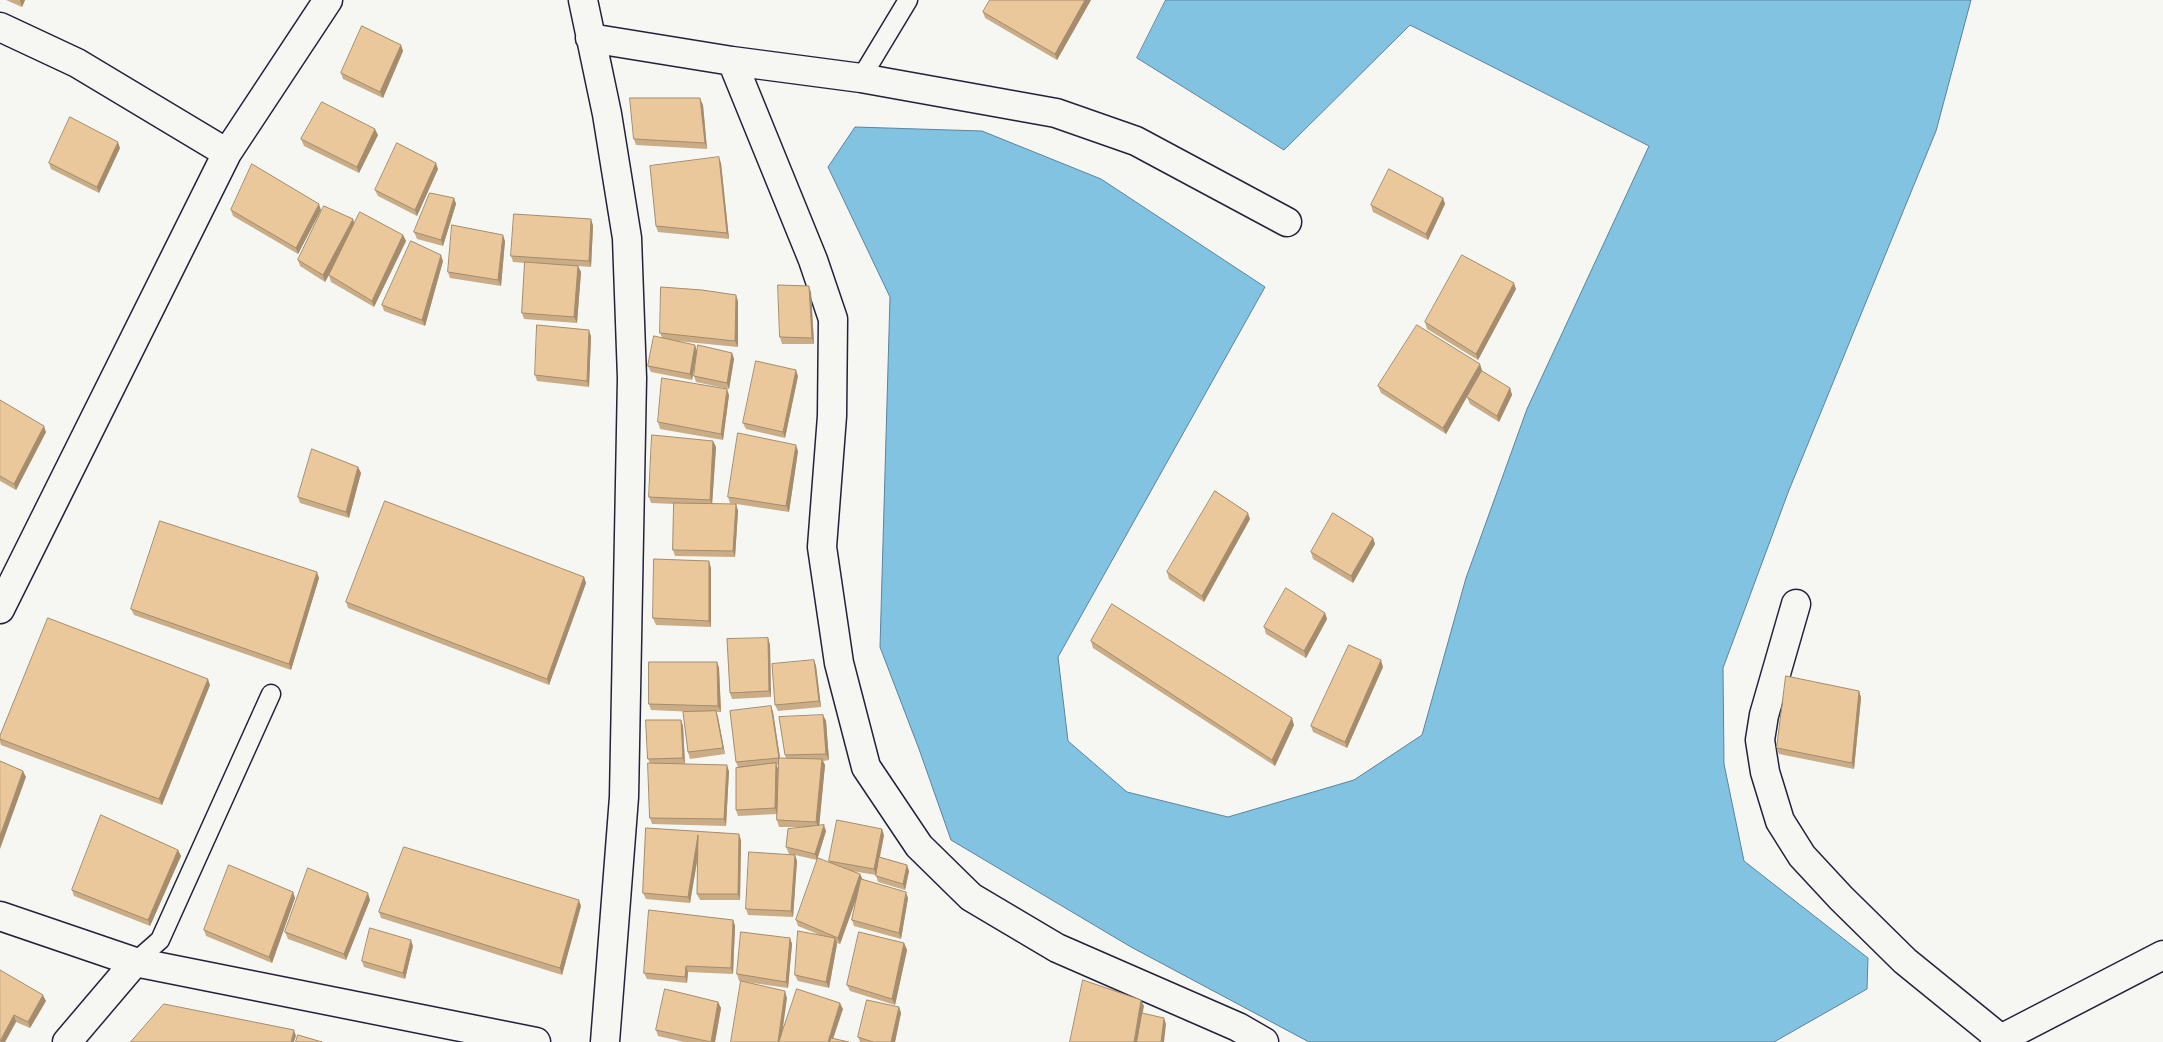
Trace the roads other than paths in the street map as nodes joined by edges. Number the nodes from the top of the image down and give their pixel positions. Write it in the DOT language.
graph roads {
  1 [pos="583,0"];
  2 [pos="908,0"];
  3 [pos="324,1"];
  4 [pos="0,27"];
  5 [pos="590,38"];
  6 [pos="732,60"];
  7 [pos="861,78"];
  8 [pos="226,153"];
  9 [pos="1287,222"];
  10 [pos="1796,604"];
  11 [pos="0,609"];
  12 [pos="271,694"];
  13 [pos="0,916"];
  14 [pos="2163,955"];
  15 [pos="134,962"];
  16 [pos="1998,1041"];
  17 [pos="67,1042"];
  18 [pos="536,1042"];
  19 [pos="605,1042"];
  20 [pos="1264,1042"];
  1 -- 5 [label="street"];
  2 -- 7 [label="lane"];
  3 -- 8 [label="street"];
  4 -- 8 [label="street"];
  5 -- 6 [label="street"];
  5 -- 19 [label="street"];
  6 -- 7 [label="street"];
  6 -- 20 [label="street"];
  7 -- 9 [label="street"];
  8 -- 11 [label="street"];
  10 -- 16 [label="street"];
  12 -- 15 [label="lane"];
  13 -- 15 [label="street"];
  14 -- 16 [label="street"];
  15 -- 17 [label="street"];
  15 -- 18 [label="street"];
}
